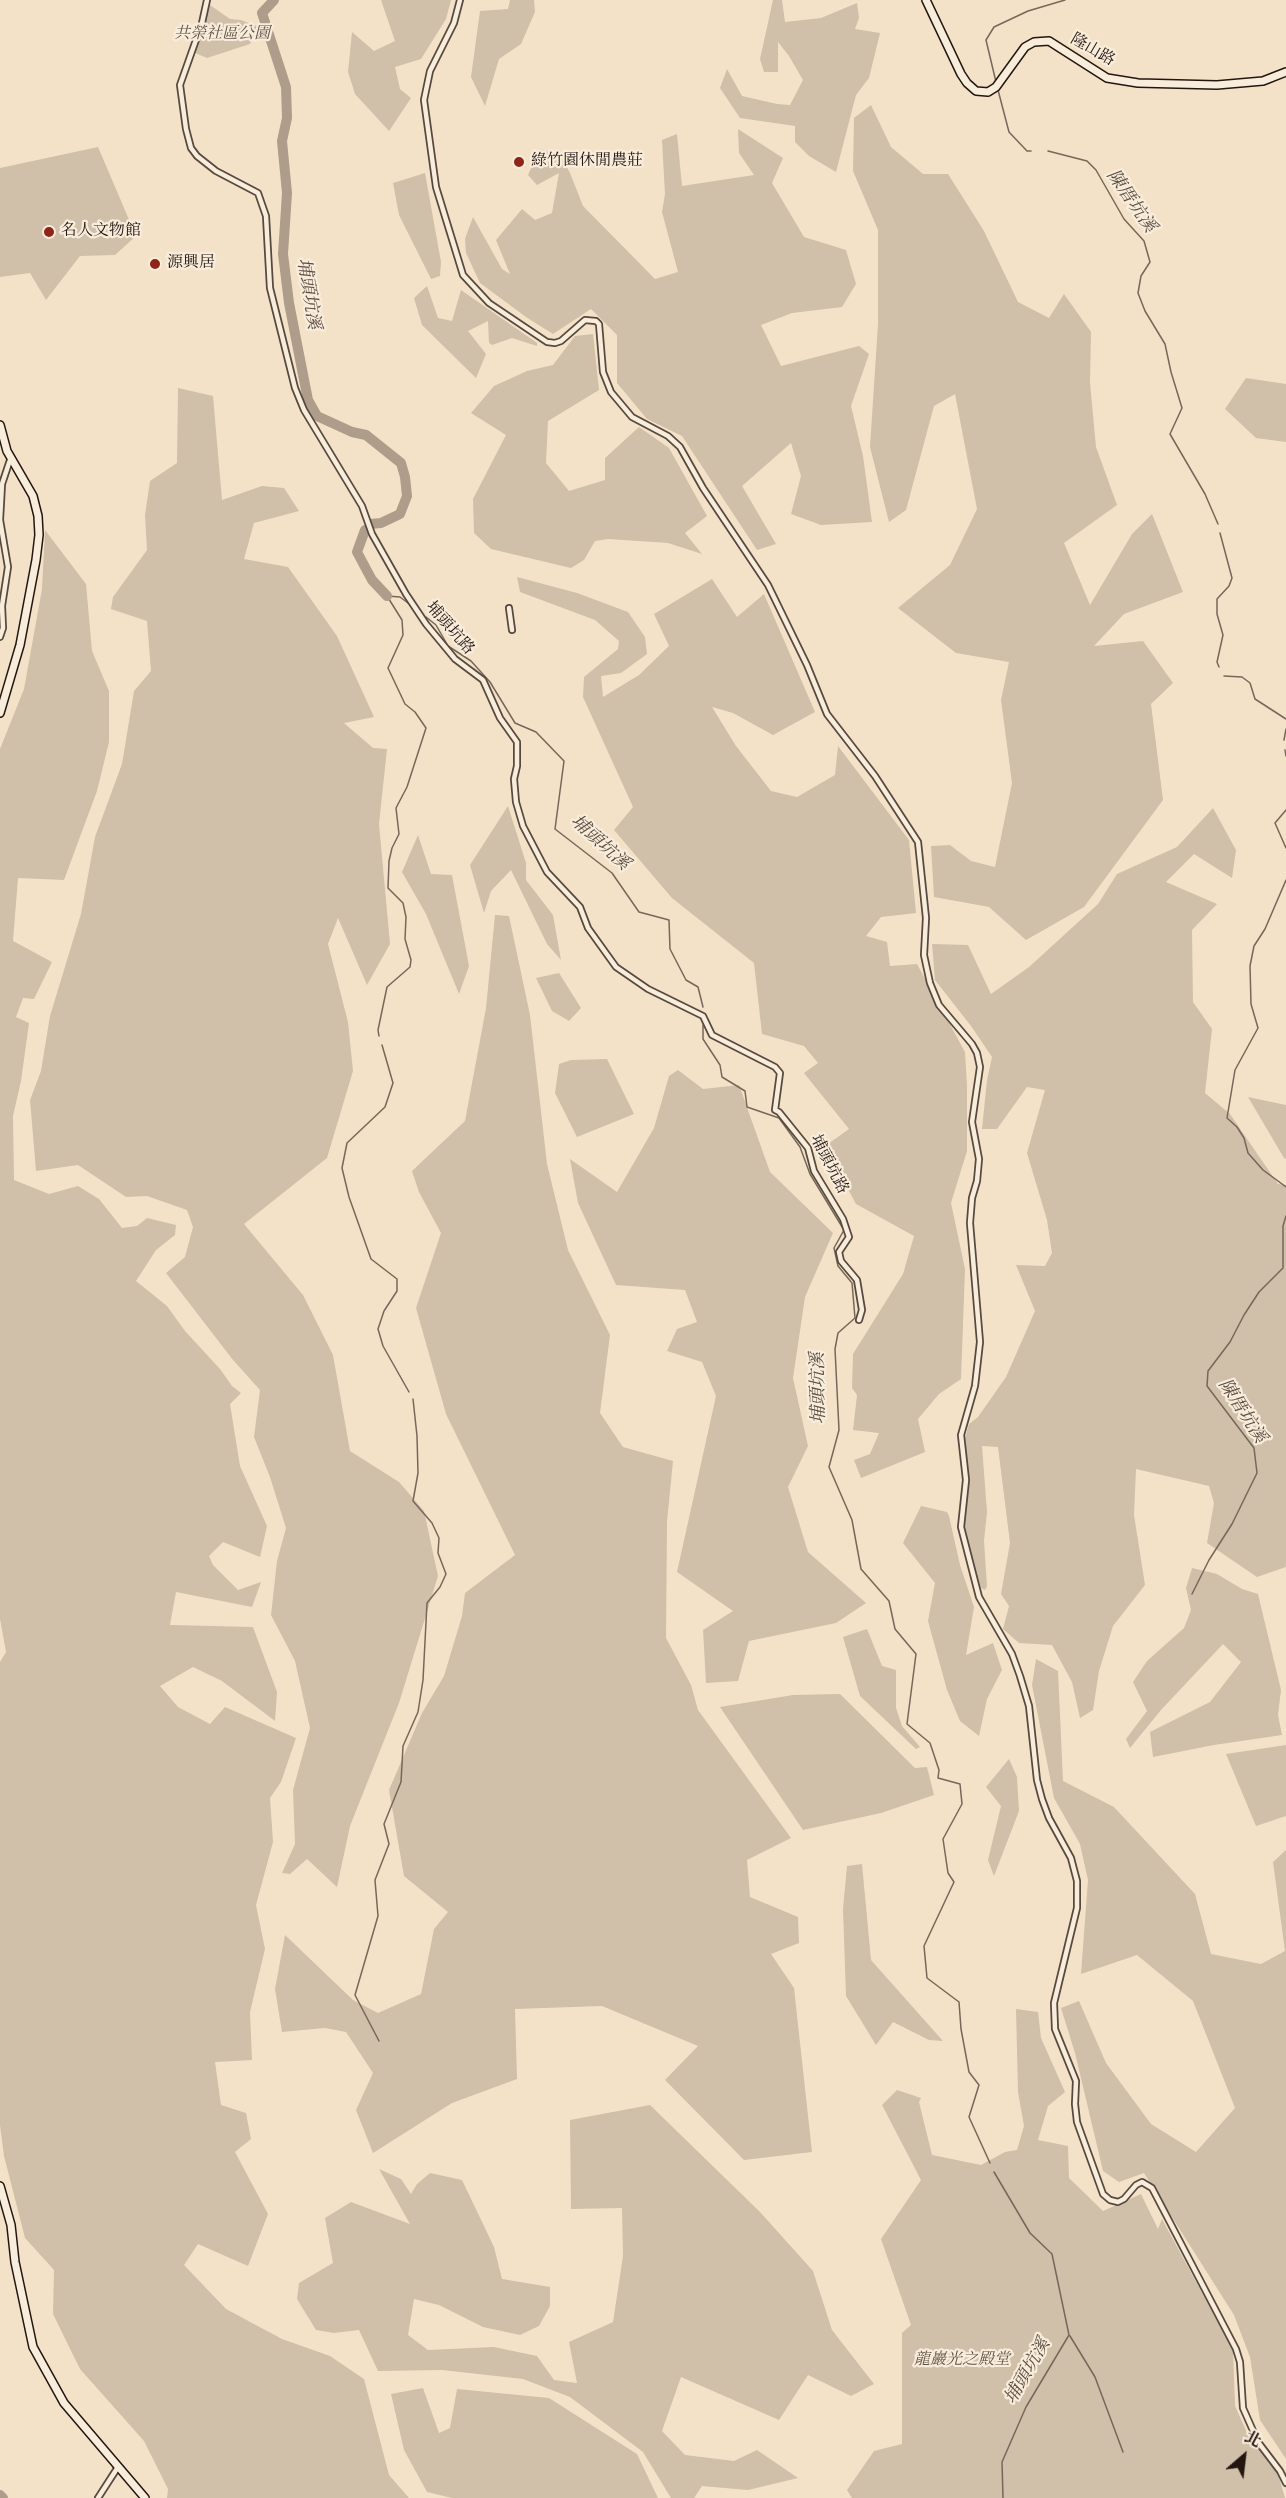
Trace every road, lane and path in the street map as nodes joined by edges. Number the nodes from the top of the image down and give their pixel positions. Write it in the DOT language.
graph roads {
  1 [pos="207,0"];
  2 [pos="460,0"];
  3 [pos="926,0"];
  4 [pos="1286,72"];
  5 [pos="0,425"];
  6 [pos="10,457"];
  7 [pos="509,608"];
  8 [pos="512,630"];
  9 [pos="0,637"];
  10 [pos="0,713"];
  11 [pos="859,1320"];
  12 [pos="0,2186"];
  13 [pos="118,2468"];
  14 [pos="1286,2482"];
  15 [pos="98,2498"];
  16 [pos="145,2498"];
  1 -- 11 [label="street, 埔頭坑路"];
  2 -- 14 [label="street"];
  3 -- 4 [label="street, 隆山路"];
  5 -- 6 [label="street"];
  6 -- 9 [label="street"];
  6 -- 10 [label="street"];
  7 -- 8 [label="street"];
  12 -- 13 [label="street"];
  13 -- 15 [label="street"];
  13 -- 16 [label="street"];
}
